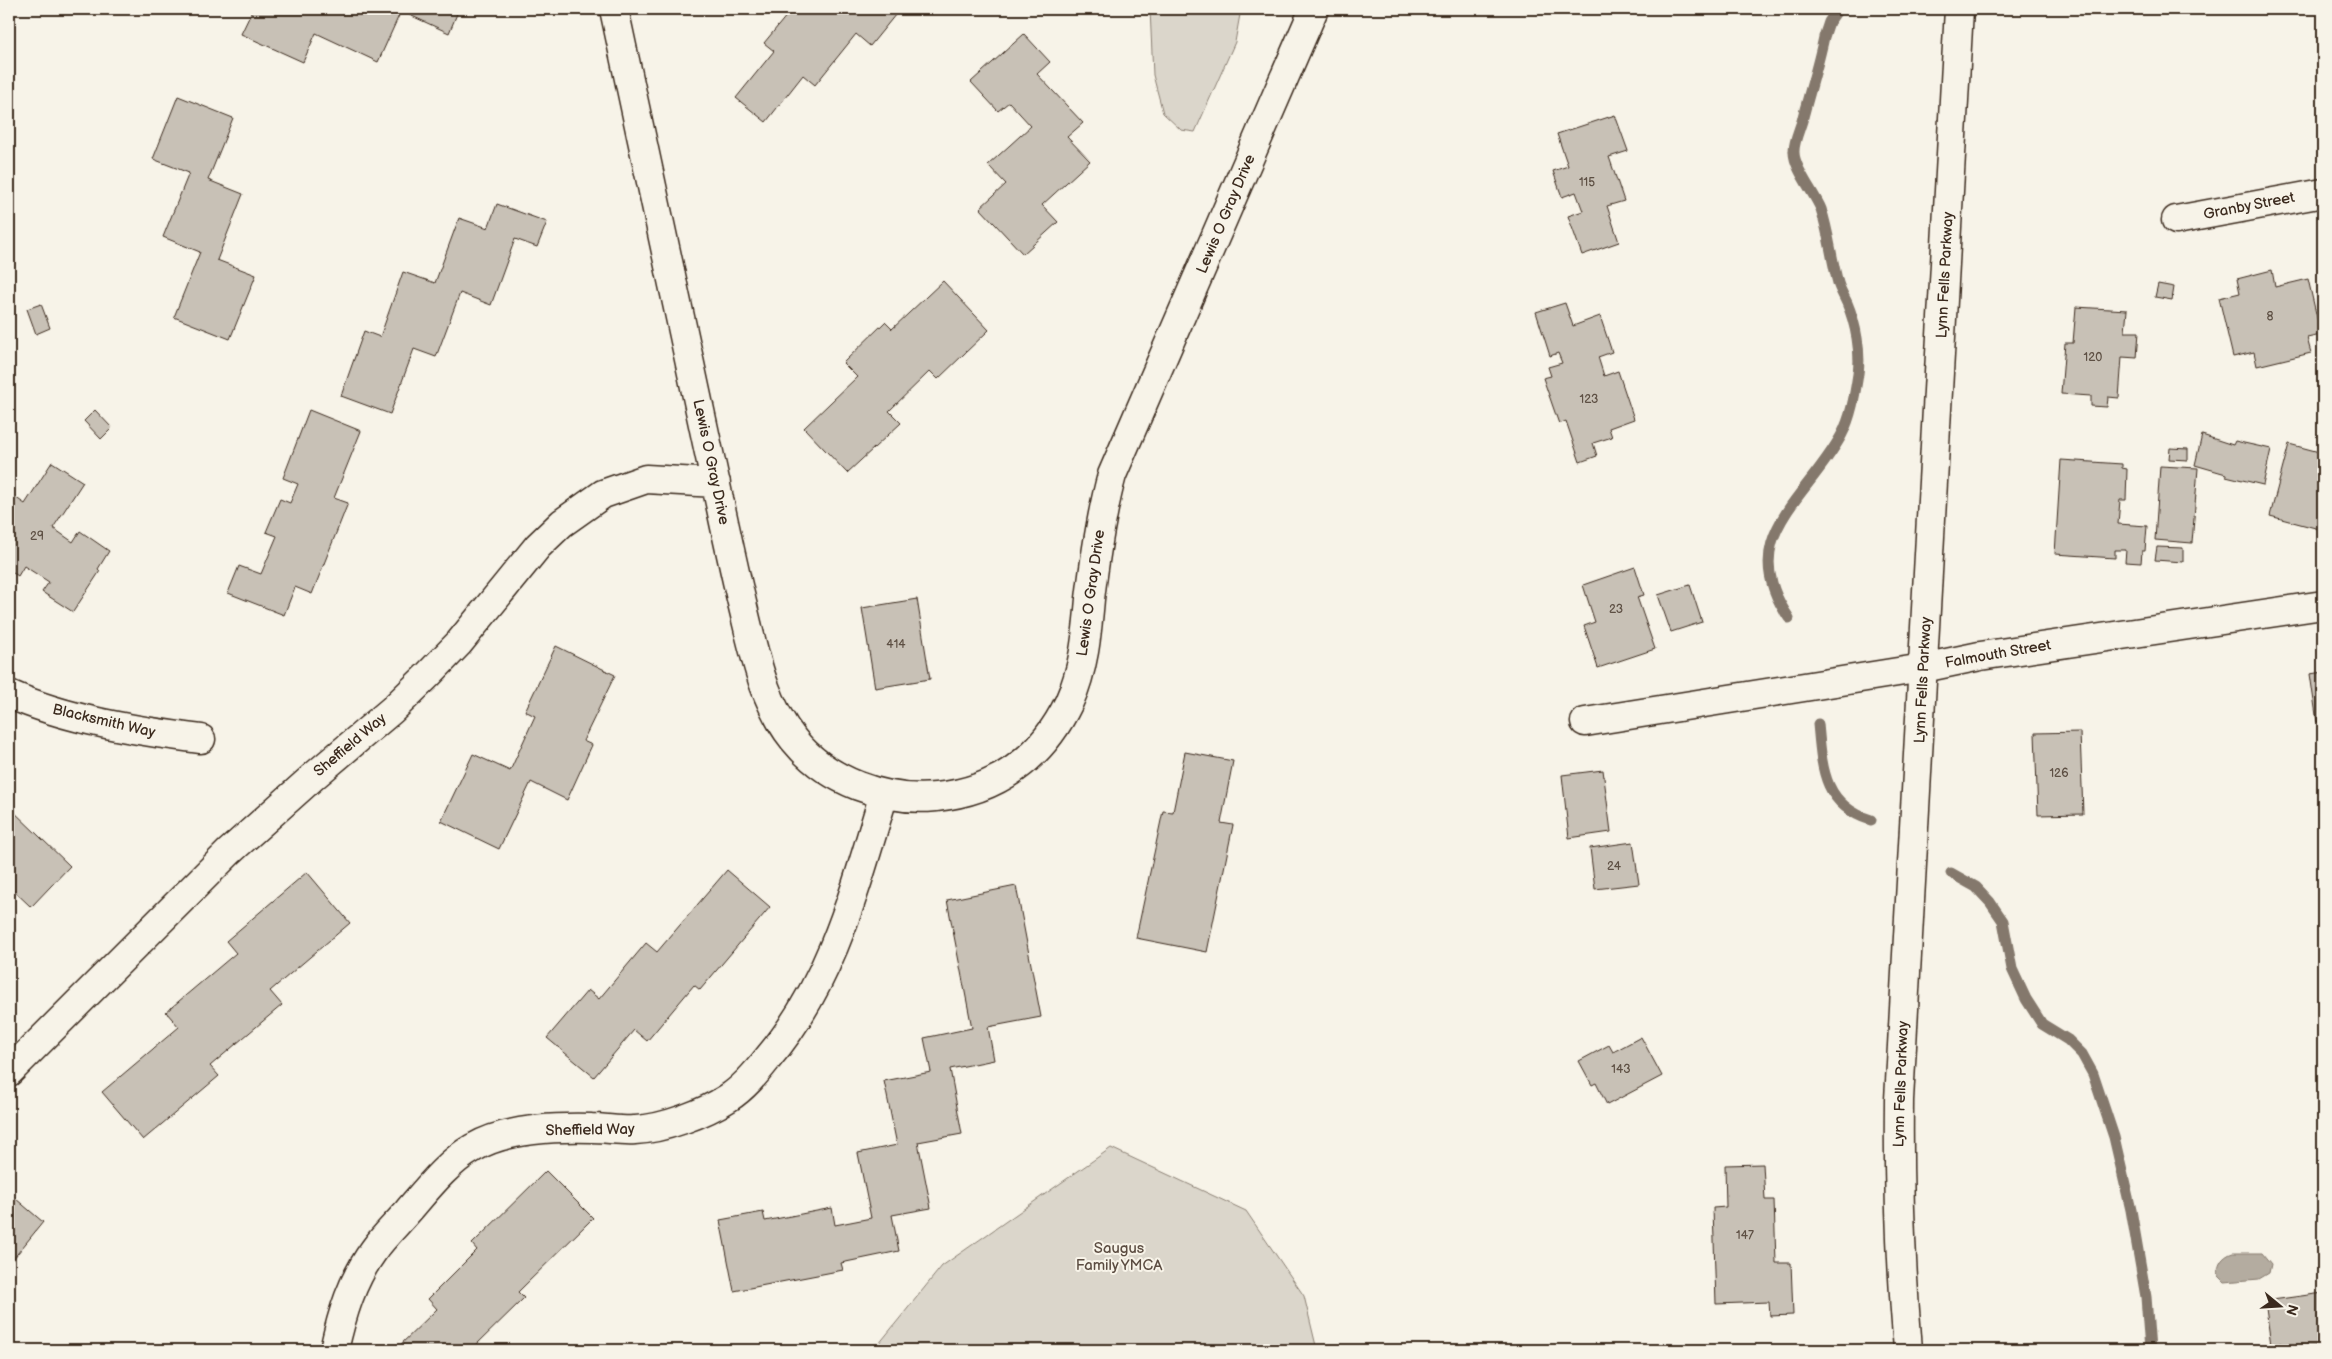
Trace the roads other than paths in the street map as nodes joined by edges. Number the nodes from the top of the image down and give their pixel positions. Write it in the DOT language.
graph roads {
  1 [pos="614,9"];
  2 [pos="1314,9"];
  3 [pos="1959,9"];
  4 [pos="2323,193"];
  5 [pos="2176,220"];
  6 [pos="716,483"];
  7 [pos="2323,605"];
  8 [pos="1923,668"];
  9 [pos="9,694"];
  10 [pos="1585,722"];
  11 [pos="201,740"];
  12 [pos="884,794"];
  13 [pos="9,1072"];
  14 [pos="334,1350"];
  15 [pos="1908,1350"];
  1 -- 6 [label="street, Lewis O Gray Drive"];
  2 -- 12 [label="street, Lewis O Gray Drive"];
  3 -- 8 [label="street, Lynn Fells Parkway"];
  4 -- 5 [label="street, Granby Street"];
  6 -- 12 [label="street, Lewis O Gray Drive"];
  6 -- 13 [label="street, Sheffield Way"];
  7 -- 8 [label="street, Falmouth Street"];
  8 -- 10 [label="street, Falmouth Street"];
  8 -- 15 [label="street, Lynn Fells Parkway"];
  9 -- 11 [label="street, Blacksmith Way"];
  12 -- 14 [label="street, Sheffield Way"];
}
